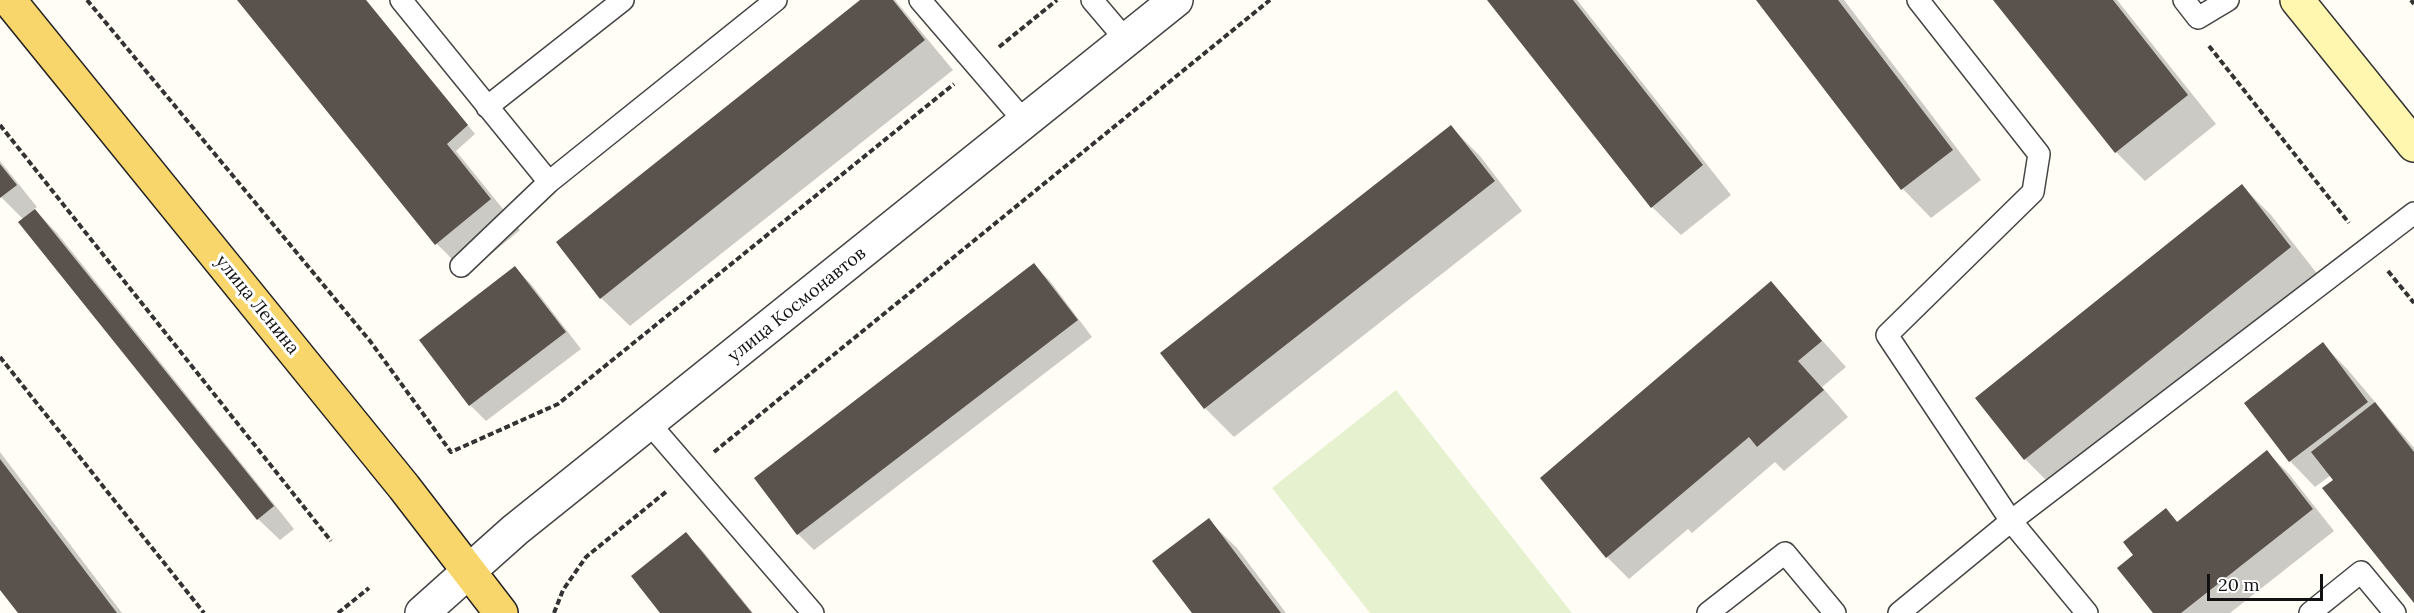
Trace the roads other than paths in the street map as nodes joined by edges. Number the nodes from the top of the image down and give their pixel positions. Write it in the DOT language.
graph roads {
  1 [pos="9,0"];
  2 [pos="401,0"];
  3 [pos="623,0"];
  4 [pos="776,0"];
  5 [pos="920,0"];
  6 [pos="1092,0"];
  7 [pos="1176,0"];
  8 [pos="1918,0"];
  9 [pos="2184,0"];
  10 [pos="2228,0"];
  11 [pos="2297,0"];
  12 [pos="1126,40"];
  13 [pos="487,107"];
  14 [pos="1025,122"];
  15 [pos="2414,145"];
  16 [pos="549,182"];
  17 [pos="2414,213"];
  18 [pos="461,266"];
  19 [pos="649,423"];
  20 [pos="2011,521"];
  21 [pos="468,571"];
  22 [pos="422,613"];
  23 [pos="501,613"];
  24 [pos="813,613"];
  25 [pos="1708,613"];
  26 [pos="1836,613"];
  27 [pos="1899,613"];
  28 [pos="2087,613"];
  29 [pos="2310,613"];
  30 [pos="2395,613"];
  1 -- 21 [label="main road, улица Ленина"];
  2 -- 13 [label="lane"];
  3 -- 13 [label="lane"];
  4 -- 16 [label="lane"];
  5 -- 14 [label="lane"];
  6 -- 12 [label="lane"];
  7 -- 12 [label="street, улица Космонавтов"];
  8 -- 20 [label="lane"];
  9 -- 10 [label="lane"];
  11 -- 15 [label="street"];
  12 -- 14 [label="street, улица Космонавтов"];
  13 -- 16 [label="lane"];
  14 -- 19 [label="street, улица Космонавтов"];
  16 -- 18 [label="lane"];
  17 -- 20 [label="lane"];
  19 -- 21 [label="street, улица Космонавтов"];
  19 -- 24 [label="lane"];
  20 -- 27 [label="lane"];
  20 -- 28 [label="lane"];
  21 -- 22 [label="street, улица Космонавтов"];
  21 -- 23 [label="main road, улица Ленина"];
  25 -- 26 [label="lane"];
  29 -- 30 [label="lane"];
}
